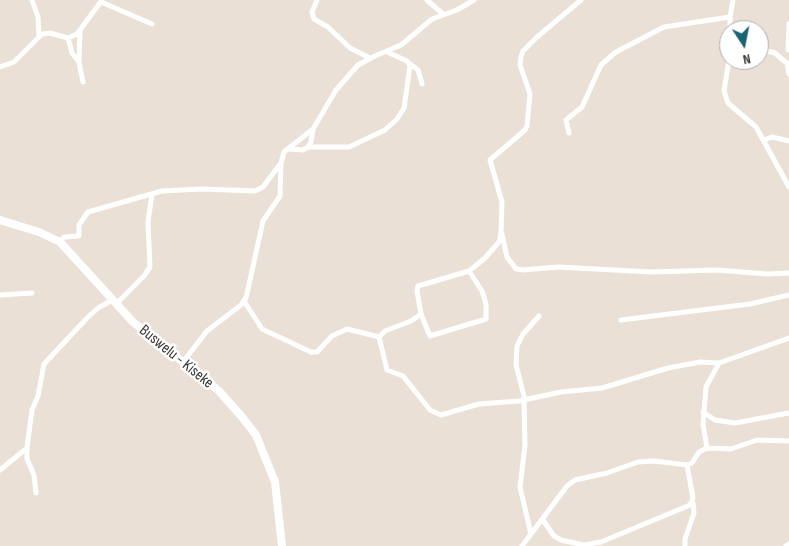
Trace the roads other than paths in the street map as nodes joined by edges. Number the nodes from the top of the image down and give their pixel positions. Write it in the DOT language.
graph roads {
  1 [pos="32,0"];
  2 [pos="317,0"];
  3 [pos="427,0"];
  4 [pos="474,0"];
  5 [pos="581,0"];
  6 [pos="733,0"];
  7 [pos="101,1"];
  8 [pos="443,14"];
  9 [pos="730,17"];
  10 [pos="152,24"];
  11 [pos="789,24"];
  12 [pos="80,31"];
  13 [pos="39,36"];
  14 [pos="68,38"];
  15 [pos="789,50"];
  16 [pos="387,52"];
  17 [pos="769,52"];
  18 [pos="775,53"];
  19 [pos="370,58"];
  20 [pos="79,62"];
  21 [pos="409,63"];
  22 [pos="788,64"];
  23 [pos="0,67"];
  24 [pos="727,70"];
  25 [pos="789,74"];
  26 [pos="83,82"];
  27 [pos="422,84"];
  28 [pos="313,129"];
  29 [pos="569,133"];
  30 [pos="764,140"];
  31 [pos="789,141"];
  32 [pos="308,147"];
  33 [pos="289,149"];
  34 [pos="281,163"];
  35 [pos="789,187"];
  36 [pos="152,194"];
  37 [pos="0,220"];
  38 [pos="502,233"];
  39 [pos="60,242"];
  40 [pos="469,271"];
  41 [pos="789,273"];
  42 [pos="32,293"];
  43 [pos="0,294"];
  44 [pos="789,295"];
  45 [pos="244,301"];
  46 [pos="114,302"];
  47 [pos="421,314"];
  48 [pos="539,316"];
  49 [pos="621,320"];
  50 [pos="379,337"];
  51 [pos="789,338"];
  52 [pos="183,362"];
  53 [pos="719,363"];
  54 [pos="524,400"];
  55 [pos="703,412"];
  56 [pos="789,413"];
  57 [pos="789,441"];
  58 [pos="27,448"];
  59 [pos="707,448"];
  60 [pos="686,465"];
  61 [pos="0,470"];
  62 [pos="36,493"];
  63 [pos="693,503"];
  64 [pos="543,520"];
  65 [pos="531,534"];
  66 [pos="606,540"];
  67 [pos="789,544"];
  68 [pos="282,546"];
  69 [pos="522,546"];
  70 [pos="607,546"];
  71 [pos="685,546"];
  72 [pos="786,546"];
  1 -- 13 [label="street"];
  2 -- 19 [label="street"];
  3 -- 8 [label="street"];
  4 -- 8 [label="street"];
  5 -- 38 [label="street"];
  6 -- 9 [label="street"];
  7 -- 10 [label="street"];
  7 -- 12 [label="street"];
  8 -- 16 [label="street"];
  9 -- 29 [label="street"];
  11 -- 15 [label="street"];
  12 -- 14 [label="street"];
  12 -- 20 [label="street"];
  13 -- 14 [label="street"];
  13 -- 23 [label="street"];
  14 -- 20 [label="street"];
  15 -- 18 [label="street"];
  16 -- 19 [label="street"];
  16 -- 21 [label="street"];
  17 -- 18 [label="street"];
  18 -- 22 [label="street"];
  19 -- 28 [label="street"];
  20 -- 26 [label="street"];
  21 -- 27 [label="street"];
  21 -- 32 [label="street"];
  22 -- 25 [label="street"];
  24 -- 30 [label="street"];
  28 -- 32 [label="street"];
  28 -- 33 [label="street"];
  30 -- 31 [label="street"];
  30 -- 35 [label="street"];
  32 -- 33 [label="street"];
  33 -- 34 [label="street"];
  34 -- 36 [label="street"];
  34 -- 45 [label="street"];
  36 -- 39 [label="street"];
  36 -- 46 [label="street"];
  37 -- 39 [label="main road, Buswelu - Kiseke"];
  38 -- 40 [label="street"];
  38 -- 41 [label="street"];
  39 -- 46 [label="main road, Buswelu - Kiseke"];
  40 -- 47 [label="street"];
  40 -- 47 [label="street"];
  42 -- 43 [label="street"];
  44 -- 49 [label="street"];
  45 -- 50 [label="street"];
  45 -- 52 [label="street"];
  46 -- 52 [label="main road, Buswelu - Kiseke"];
  46 -- 58 [label="street"];
  47 -- 50 [label="street"];
  48 -- 54 [label="street"];
  50 -- 54 [label="street"];
  51 -- 53 [label="street"];
  52 -- 68 [label="main road, Buswelu - Kiseke"];
  53 -- 54 [label="street"];
  53 -- 55 [label="street"];
  54 -- 65 [label="street"];
  55 -- 56 [label="street"];
  55 -- 59 [label="street"];
  57 -- 59 [label="street"];
  58 -- 61 [label="street"];
  58 -- 62 [label="street"];
  59 -- 60 [label="street"];
  60 -- 63 [label="street"];
  60 -- 64 [label="street"];
  63 -- 66 [label="street"];
  63 -- 71 [label="street"];
  64 -- 65 [label="street"];
  64 -- 66 [label="street"];
  65 -- 69 [label="street"];
  66 -- 70 [label="street"];
  67 -- 72 [label="street"];
}
